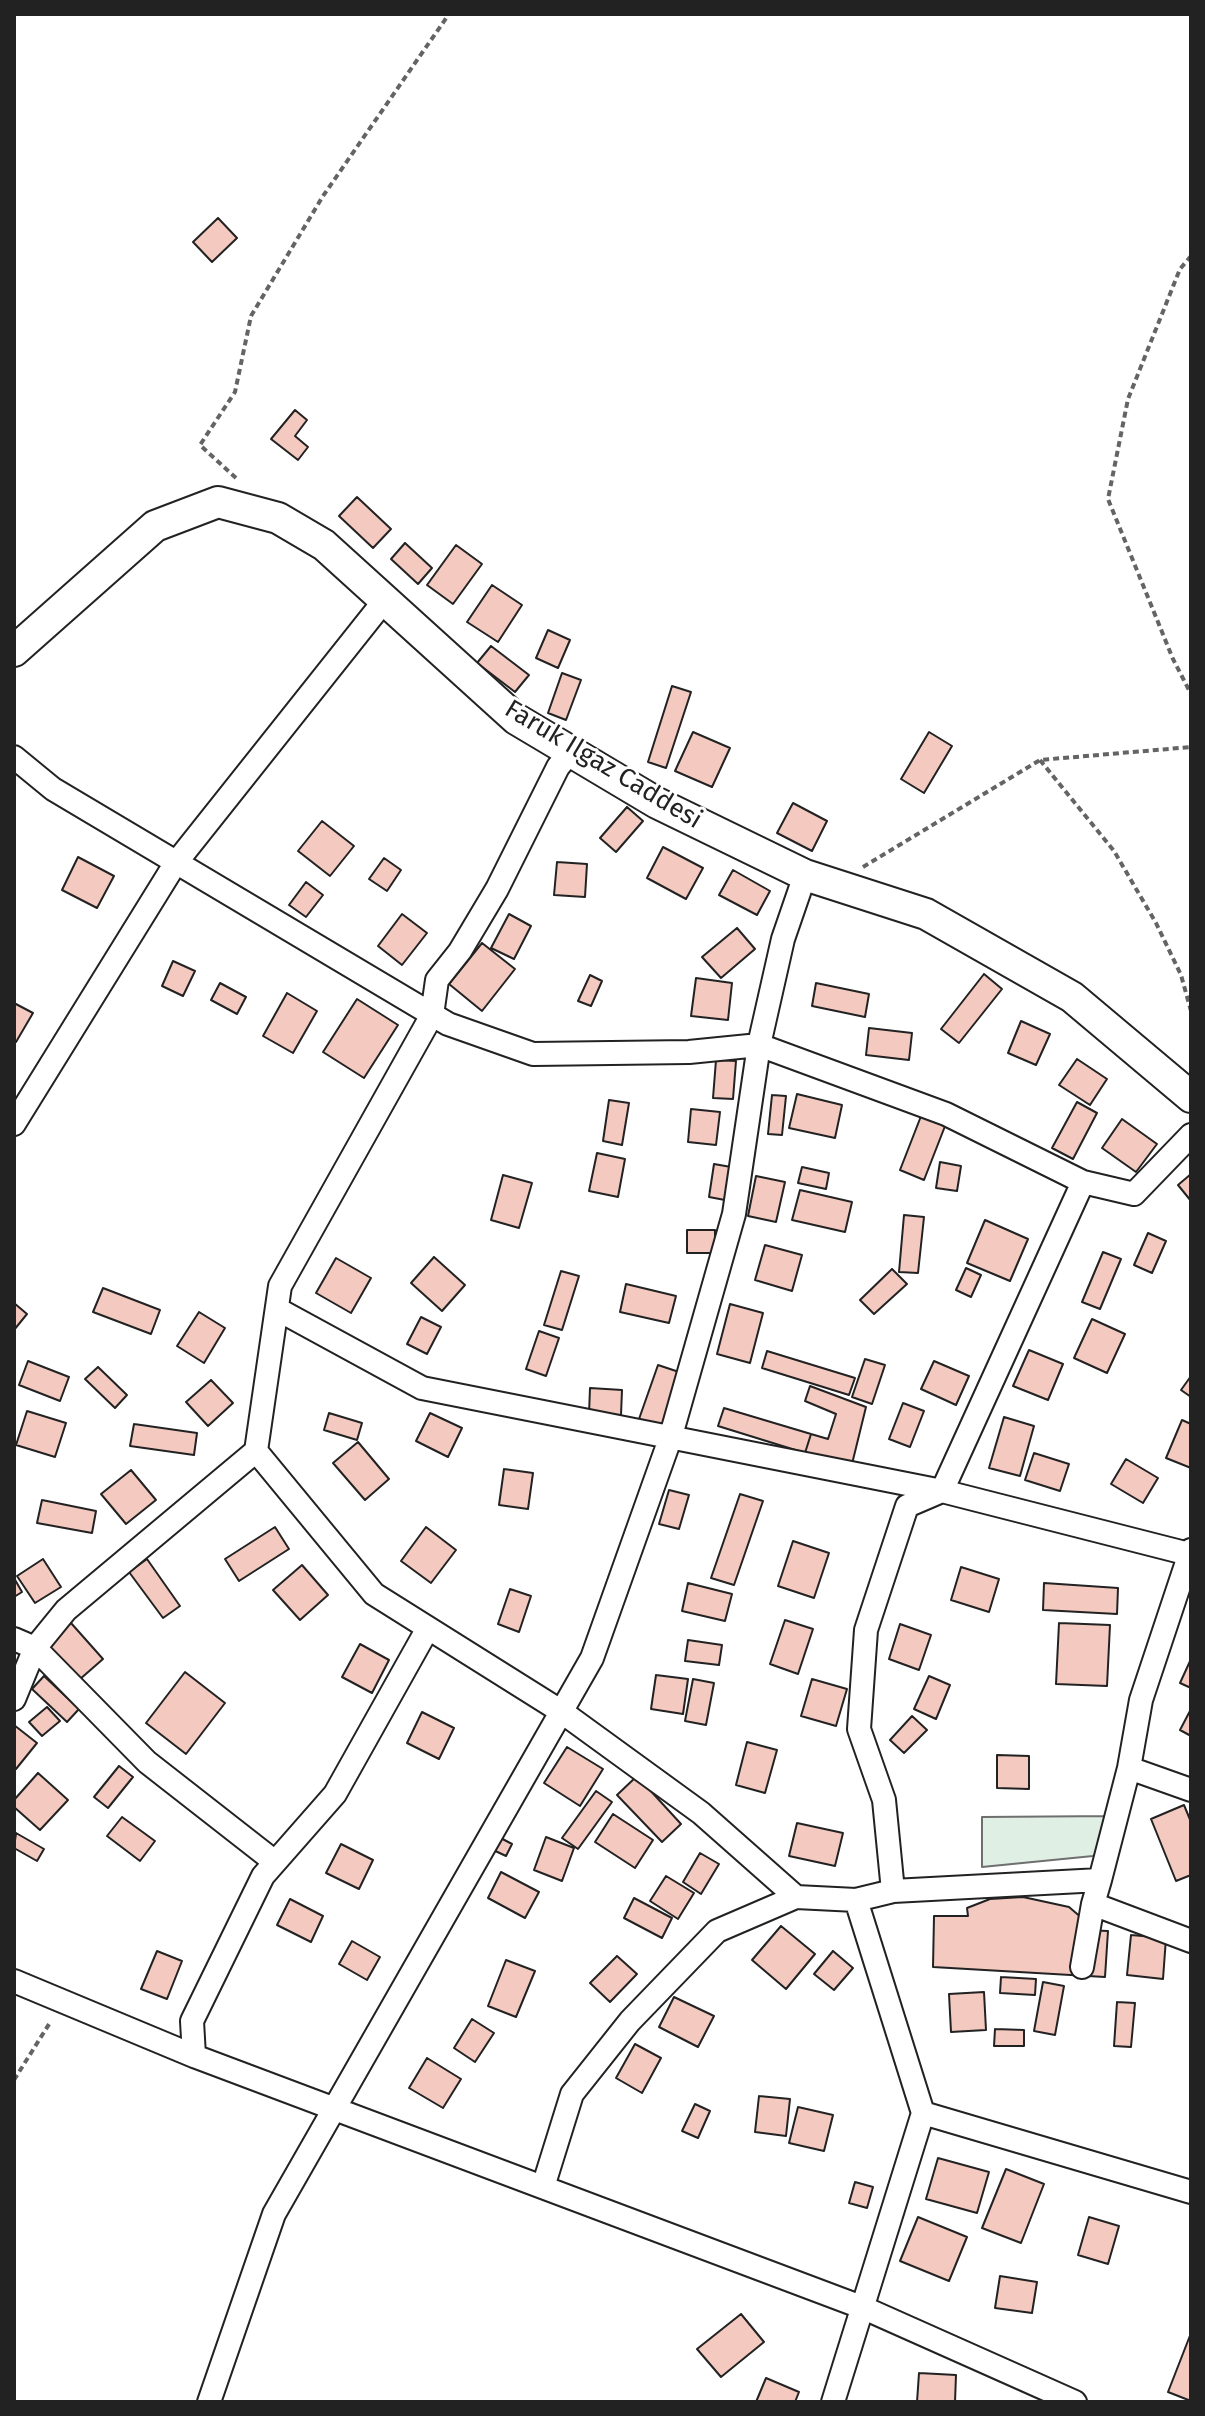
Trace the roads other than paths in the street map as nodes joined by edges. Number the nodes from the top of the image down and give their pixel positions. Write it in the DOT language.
graph roads {
  1 [pos="384,601"];
  2 [pos="14,651"];
  3 [pos="571,751"];
  4 [pos="14,757"];
  5 [pos="175,864"];
  6 [pos="819,880"];
  7 [pos="432,1015"];
  8 [pos="759,1045"];
  9 [pos="1191,1097"];
  10 [pos="14,1124"];
  11 [pos="1191,1135"];
  12 [pos="1083,1182"];
  13 [pos="277,1309"];
  14 [pos="670,1439"];
  15 [pos="256,1451"];
  16 [pos="942,1491"];
  17 [pos="1190,1552"];
  18 [pos="428,1628"];
  19 [pos="14,1639"];
  20 [pos="35,1648"];
  21 [pos="14,1699"];
  22 [pos="562,1712"];
  23 [pos="1129,1768"];
  24 [pos="1191,1790"];
  25 [pos="275,1862"];
  26 [pos="1100,1880"];
  27 [pos="893,1891"];
  28 [pos="796,1897"];
  29 [pos="856,1900"];
  30 [pos="1093,1904"];
  31 [pos="1191,1941"];
  32 [pos="1082,1967"];
  33 [pos="14,1981"];
  34 [pos="194,2056"];
  35 [pos="334,2109"];
  36 [pos="923,2113"];
  37 [pos="543,2187"];
  38 [pos="1191,2192"];
  39 [pos="864,2308"];
  40 [pos="209,2402"];
  41 [pos="833,2402"];
  42 [pos="1075,2402"];
  1 -- 2 [label="street, Faruk Ilgaz Caddesi"];
  1 -- 3 [label="street, Faruk Ilgaz Caddesi"];
  1 -- 5 [label="street"];
  3 -- 6 [label="street, Faruk Ilgaz Caddesi"];
  3 -- 7 [label="street"];
  4 -- 5 [label="street"];
  5 -- 7 [label="street"];
  5 -- 10 [label="street"];
  6 -- 8 [label="street"];
  6 -- 9 [label="street, Faruk Ilgaz Caddesi"];
  7 -- 8 [label="street"];
  7 -- 13 [label="street"];
  8 -- 12 [label="street"];
  8 -- 14 [label="street"];
  11 -- 12 [label="street"];
  12 -- 16 [label="street"];
  13 -- 14 [label="street"];
  13 -- 15 [label="street"];
  14 -- 16 [label="street"];
  14 -- 22 [label="street"];
  15 -- 18 [label="street"];
  15 -- 20 [label="street"];
  16 -- 17 [label="street"];
  16 -- 27 [label="street"];
  17 -- 23 [label="street"];
  18 -- 22 [label="street"];
  18 -- 25 [label="street"];
  19 -- 20 [label="street"];
  20 -- 21 [label="street"];
  20 -- 25 [label="street"];
  22 -- 28 [label="street"];
  22 -- 35 [label="street"];
  23 -- 24 [label="street"];
  23 -- 26 [label="street"];
  25 -- 34 [label="street"];
  26 -- 27 [label="street"];
  26 -- 30 [label="street"];
  27 -- 29 [label="street"];
  28 -- 29 [label="street"];
  28 -- 37 [label="street"];
  29 -- 36 [label="street"];
  30 -- 31 [label="street"];
  30 -- 32 [label="street"];
  33 -- 34 [label="street"];
  34 -- 35 [label="street"];
  35 -- 37 [label="street"];
  35 -- 40 [label="street"];
  36 -- 38 [label="street"];
  36 -- 39 [label="street"];
  37 -- 39 [label="street"];
  39 -- 41 [label="street"];
  39 -- 42 [label="street"];
}
